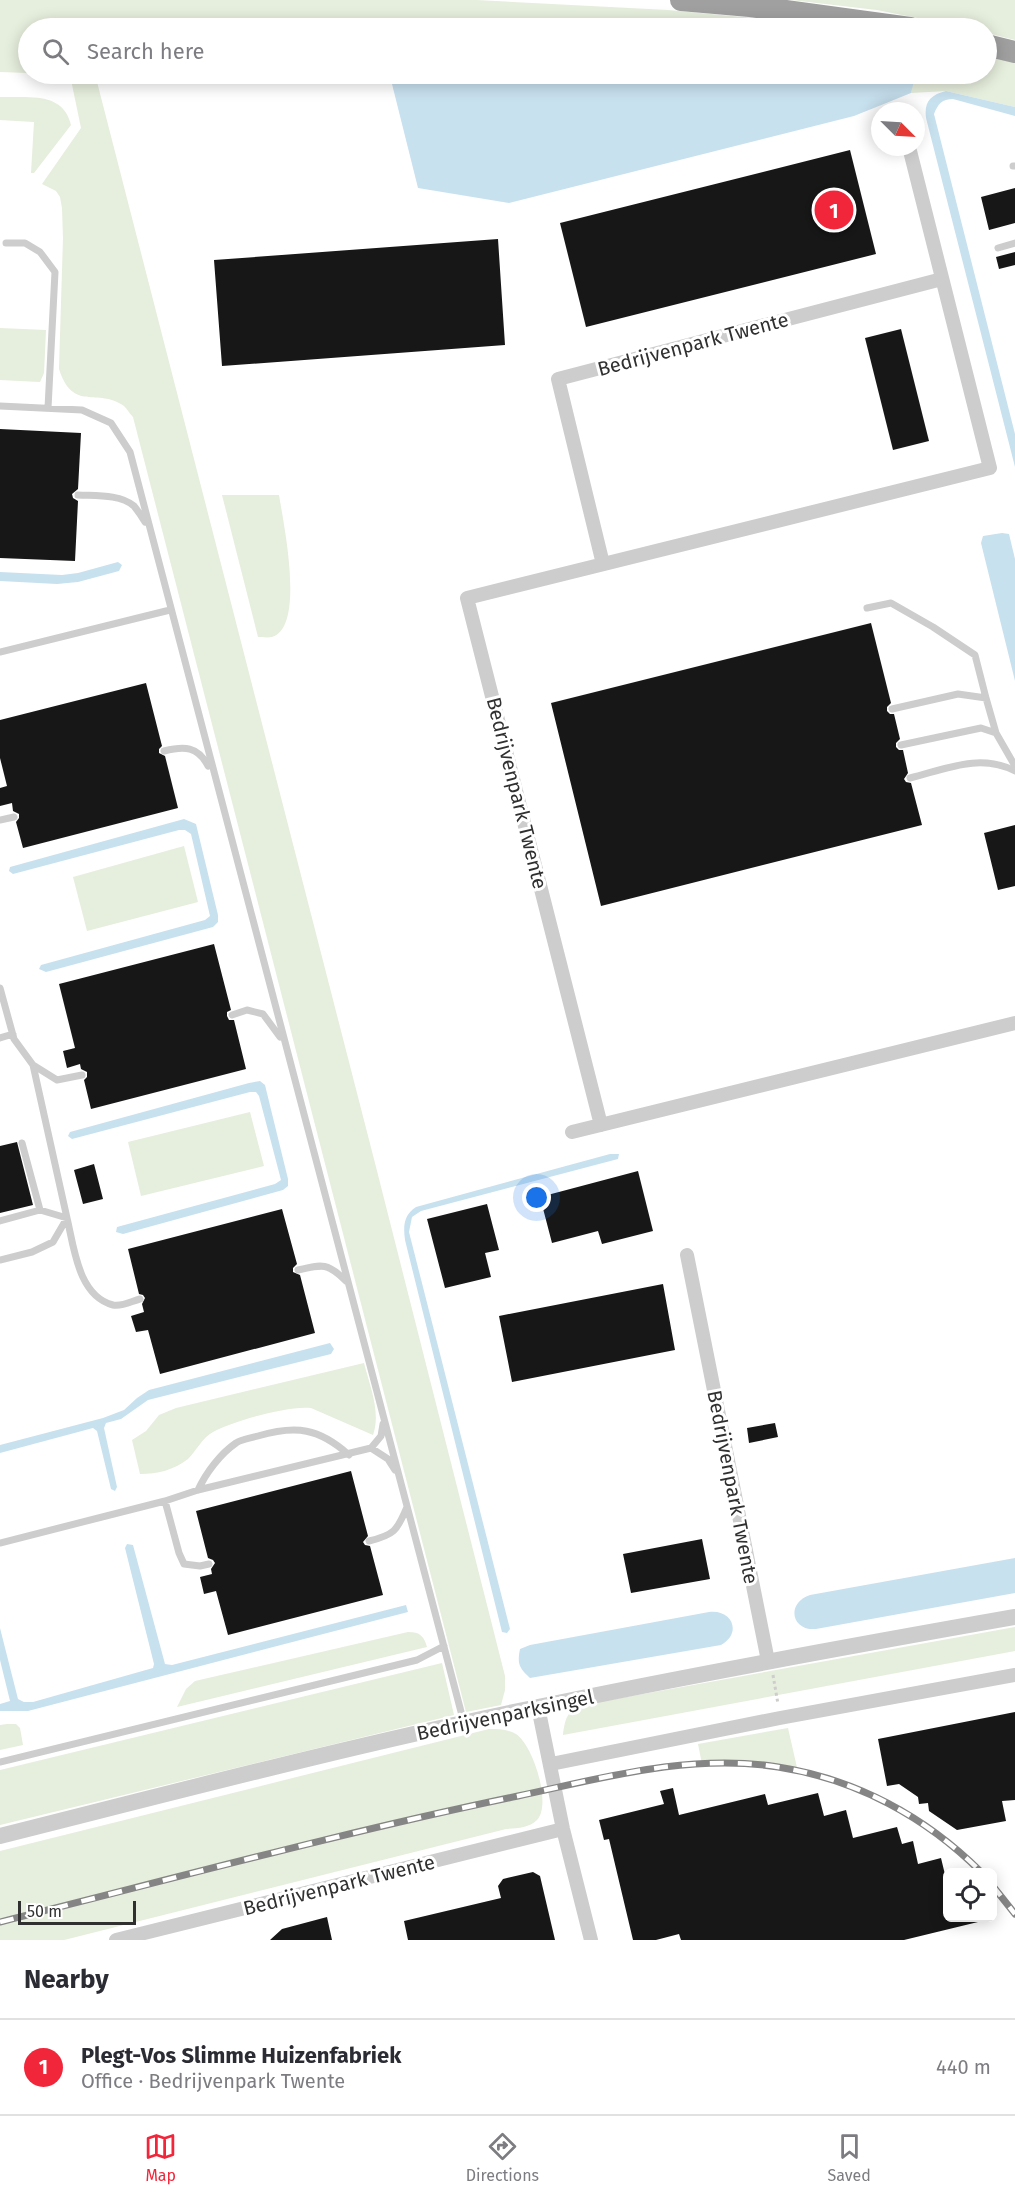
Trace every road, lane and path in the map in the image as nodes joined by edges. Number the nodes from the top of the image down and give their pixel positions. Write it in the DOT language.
graph roads {
  1 [pos="681,0"];
  2 [pos="837,18"];
  3 [pos="997,48"];
  4 [pos="1015,52"];
  5 [pos="911,156"];
  6 [pos="6,243"];
  7 [pos="1015,243"];
  8 [pos="998,248"];
  9 [pos="942,279"];
  10 [pos="0,406"];
  11 [pos="48,408"];
  12 [pos="78,495"];
  13 [pos="149,526"];
  14 [pos="603,564"];
  15 [pos="867,608"];
  16 [pos="170,610"];
  17 [pos="0,652"];
  18 [pos="987,698"];
  19 [pos="892,709"];
  20 [pos="996,733"];
  21 [pos="902,745"];
  22 [pos="164,751"];
  23 [pos="1015,766"];
  24 [pos="1015,771"];
  25 [pos="214,776"];
  26 [pos="910,778"];
  27 [pos="15,817"];
  28 [pos="0,820"];
  29 [pos="0,988"];
  30 [pos="232,1015"];
  31 [pos="1015,1023"];
  32 [pos="13,1034"];
  33 [pos="0,1038"];
  34 [pos="286,1050"];
  35 [pos="33,1065"];
  36 [pos="82,1075"];
  37 [pos="601,1125"];
  38 [pos="572,1132"];
  39 [pos="22,1143"];
  40 [pos="40,1210"];
  41 [pos="67,1218"];
  42 [pos="0,1221"];
  43 [pos="687,1255"];
  44 [pos="0,1260"];
  45 [pos="298,1270"];
  46 [pos="348,1283"];
  47 [pos="140,1299"];
  48 [pos="384,1420"];
  49 [pos="371,1448"];
  50 [pos="349,1455"];
  51 [pos="398,1475"];
  52 [pos="198,1490"];
  53 [pos="165,1501"];
  54 [pos="407,1507"];
  55 [pos="369,1541"];
  56 [pos="0,1543"];
  57 [pos="209,1564"];
  58 [pos="1015,1617"];
  59 [pos="444,1646"];
  60 [pos="768,1661"];
  61 [pos="1015,1675"];
  62 [pos="538,1707"];
  63 [pos="780,1718"];
  64 [pos="464,1723"];
  65 [pos="0,1762"];
  66 [pos="551,1764"];
  67 [pos="562,1829"];
  68 [pos="0,1836"];
  69 [pos="116,1940"];
  70 [pos="591,1940"];
  1 -- 2 [label="highway"];
  3 -- 4 [label="highway"];
  5 -- 9 [label="street, Bedrijvenpark Twente"];
  6 -- 11 [label="lane"];
  7 -- 8 [label="lane"];
  9 -- 14 [label="street, Bedrijvenpark Twente"];
  9 -- 14 [label="street, Bedrijvenpark Twente"];
  10 -- 11 [label="lane"];
  11 -- 13 [label="lane"];
  12 -- 13 [label="lane"];
  13 -- 16 [label="lane"];
  14 -- 37 [label="street, Bedrijvenpark Twente"];
  15 -- 18 [label="lane"];
  16 -- 17 [label="lane"];
  16 -- 25 [label="lane"];
  18 -- 19 [label="lane"];
  18 -- 20 [label="lane"];
  20 -- 21 [label="lane"];
  20 -- 23 [label="lane"];
  22 -- 25 [label="lane"];
  24 -- 26 [label="lane"];
  25 -- 34 [label="lane"];
  27 -- 28 [label="lane"];
  29 -- 32 [label="lane"];
  30 -- 34 [label="lane"];
  31 -- 37 [label="street"];
  32 -- 33 [label="lane"];
  32 -- 35 [label="lane"];
  34 -- 46 [label="lane"];
  35 -- 36 [label="lane"];
  35 -- 41 [label="lane"];
  37 -- 38 [label="street"];
  39 -- 40 [label="lane"];
  40 -- 41 [label="lane"];
  40 -- 42 [label="lane"];
  41 -- 44 [label="lane"];
  41 -- 47 [label="lane"];
  43 -- 60 [label="street, Bedrijvenpark Twente"];
  45 -- 46 [label="lane"];
  46 -- 48 [label="lane"];
  48 -- 49 [label="lane"];
  48 -- 51 [label="lane"];
  49 -- 50 [label="lane"];
  49 -- 51 [label="lane"];
  50 -- 52 [label="lane"];
  50 -- 52 [label="lane"];
  51 -- 54 [label="lane"];
  52 -- 53 [label="lane"];
  53 -- 56 [label="lane"];
  53 -- 57 [label="lane"];
  54 -- 55 [label="lane"];
  54 -- 59 [label="lane"];
  58 -- 60 [label="street, Bedrijvenparksingel"];
  59 -- 64 [label="lane"];
  59 -- 65 [label="lane"];
  60 -- 62 [label="street, Bedrijvenparksingel"];
  60 -- 63 [label="path"];
  61 -- 63 [label="street"];
  62 -- 64 [label="street, Bedrijvenparksingel"];
  62 -- 66 [label="street"];
  63 -- 66 [label="street"];
  64 -- 68 [label="street, Bedrijvenparksingel"];
  66 -- 67 [label="street"];
  67 -- 69 [label="street, Bedrijvenpark Twente"];
  67 -- 70 [label="street"];
}
